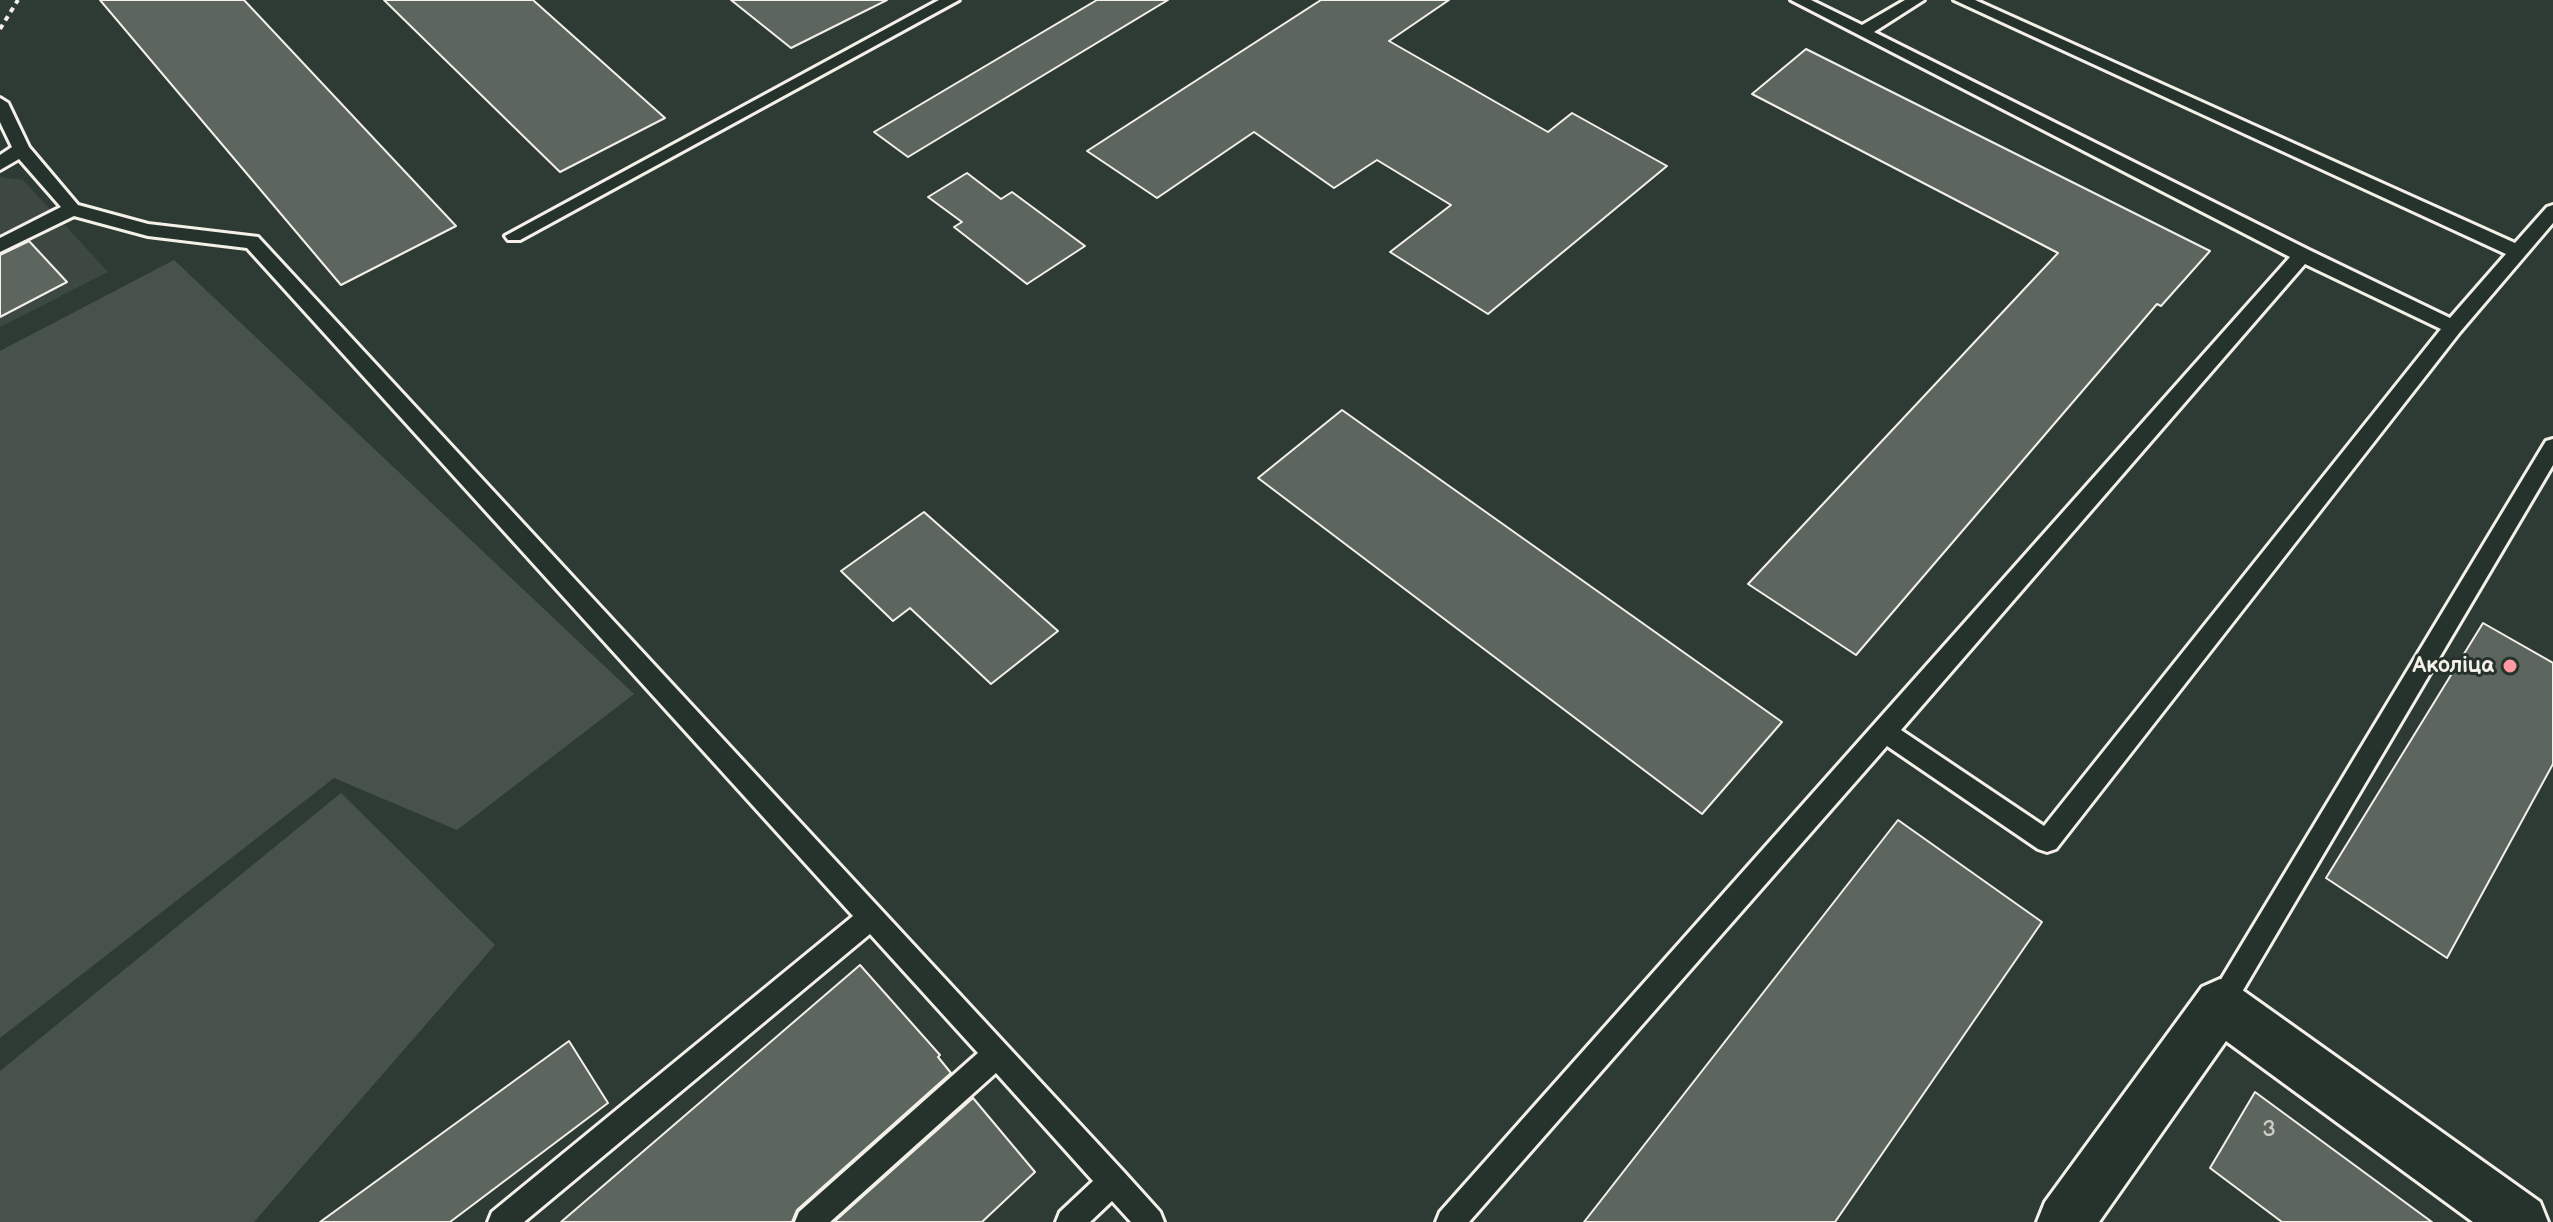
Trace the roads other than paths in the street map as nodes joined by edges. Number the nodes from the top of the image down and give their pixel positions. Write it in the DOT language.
graph roads {
  1 [pos="951,0"];
  2 [pos="1799,0"];
  3 [pos="1916,0"];
  4 [pos="1962,0"];
  5 [pos="1862,32"];
  6 [pos="0,103"];
  7 [pos="21,149"];
  8 [pos="0,152"];
  9 [pos="0,164"];
  10 [pos="72,209"];
  11 [pos="2553,211"];
  12 [pos="514,236"];
  13 [pos="0,246"];
  14 [pos="2516,251"];
  15 [pos="2302,255"];
  16 [pos="2453,327"];
  17 [pos="2553,447"];
  18 [pos="1885,732"];
  19 [pos="871,917"];
  20 [pos="2220,1005"];
  21 [pos="997,1054"];
  22 [pos="1113,1181"];
  23 [pos="502,1222"];
  24 [pos="809,1222"];
  25 [pos="1070,1222"];
  26 [pos="1150,1222"];
  27 [pos="1450,1222"];
  28 [pos="2065,1222"];
  29 [pos="2520,1222"];
  1 -- 12 [label="lane"];
  2 -- 5 [label="lane"];
  3 -- 5 [label="lane"];
  4 -- 14 [label="lane"];
  5 -- 15 [label="lane"];
  6 -- 7 [label="lane"];
  7 -- 8 [label="lane"];
  7 -- 9 [label="lane"];
  7 -- 10 [label="lane"];
  10 -- 13 [label="lane"];
  10 -- 19 [label="lane"];
  11 -- 14 [label="lane"];
  14 -- 16 [label="lane"];
  15 -- 16 [label="lane"];
  15 -- 18 [label="lane"];
  16 -- 18 [label="lane"];
  17 -- 20 [label="lane"];
  18 -- 27 [label="lane"];
  19 -- 21 [label="lane"];
  19 -- 23 [label="lane"];
  20 -- 28 [label="street"];
  20 -- 29 [label="street"];
  21 -- 22 [label="lane"];
  21 -- 24 [label="lane"];
  22 -- 25 [label="lane"];
  22 -- 26 [label="lane"];
}
